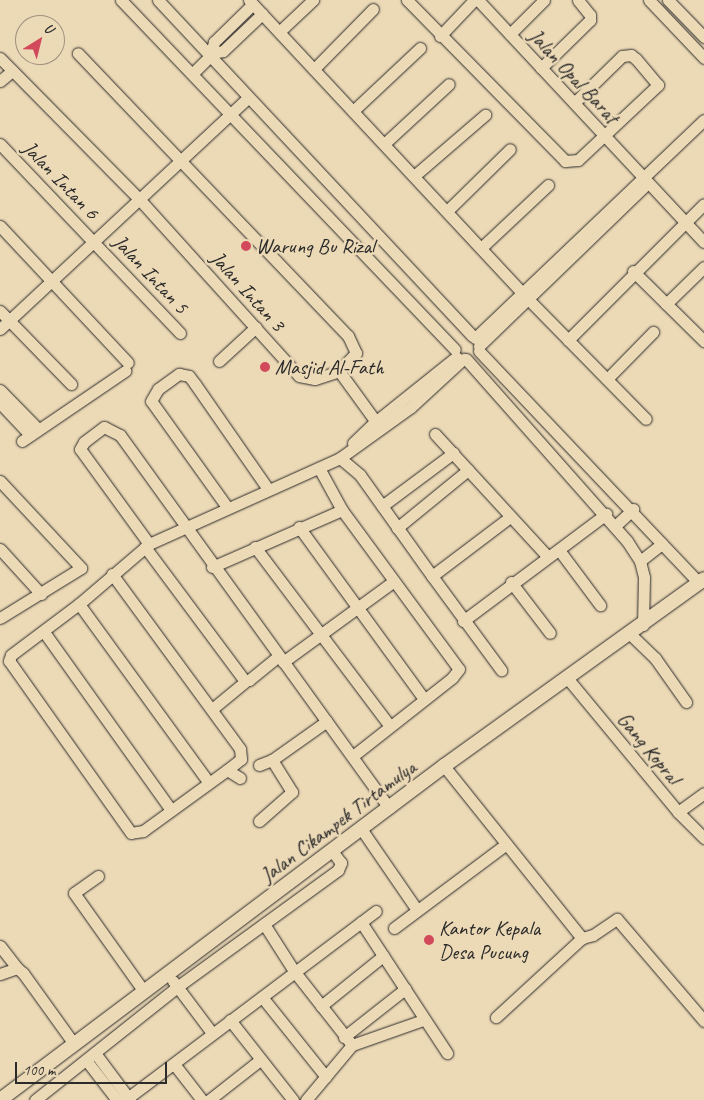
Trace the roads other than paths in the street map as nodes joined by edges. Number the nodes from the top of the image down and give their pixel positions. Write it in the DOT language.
graph roads {
  1 [pos="121,0"];
  2 [pos="158,0"];
  3 [pos="313,0"];
  4 [pos="407,0"];
  5 [pos="476,0"];
  6 [pos="544,0"];
  7 [pos="578,0"];
  8 [pos="649,0"];
  9 [pos="668,0"];
  10 [pos="251,2"];
  11 [pos="373,9"];
  12 [pos="262,14"];
  13 [pos="279,32"];
  14 [pos="510,34"];
  15 [pos="440,36"];
  16 [pos="704,38"];
  17 [pos="420,48"];
  18 [pos="78,53"];
  19 [pos="211,55"];
  20 [pos="0,58"];
  21 [pos="704,58"];
  22 [pos="541,68"];
  23 [pos="314,69"];
  24 [pos="12,71"];
  25 [pos="193,74"];
  26 [pos="0,81"];
  27 [pos="449,84"];
  28 [pos="248,98"];
  29 [pos="574,103"];
  30 [pos="353,111"];
  31 [pos="232,113"];
  32 [pos="485,115"];
  33 [pos="704,120"];
  34 [pos="704,129"];
  35 [pos="604,136"];
  36 [pos="0,144"];
  37 [pos="384,144"];
  38 [pos="510,149"];
  39 [pos="180,161"];
  40 [pos="414,176"];
  41 [pos="645,180"];
  42 [pos="548,185"];
  43 [pos="140,200"];
  44 [pos="704,204"];
  45 [pos="447,211"];
  46 [pos="685,222"];
  47 [pos="0,226"];
  48 [pos="95,241"];
  49 [pos="704,242"];
  50 [pos="481,248"];
  51 [pos="704,267"];
  52 [pos="634,271"];
  53 [pos="52,283"];
  54 [pos="525,295"];
  55 [pos="666,304"];
  56 [pos="0,310"];
  57 [pos="10,320"];
  58 [pos="256,327"];
  59 [pos="0,329"];
  60 [pos="653,332"];
  61 [pos="180,333"];
  62 [pos="568,340"];
  63 [pos="704,342"];
  64 [pos="476,343"];
  65 [pos="461,356"];
  66 [pos="220,361"];
  67 [pos="339,371"];
  68 [pos="607,379"];
  69 [pos="71,384"];
  70 [pos="0,390"];
  71 [pos="0,403"];
  72 [pos="646,419"];
  73 [pos="378,425"];
  74 [pos="435,434"];
  75 [pos="30,435"];
  76 [pos="452,453"];
  77 [pos="341,457"];
  78 [pos="319,468"];
  79 [pos="468,470"];
  80 [pos="0,481"];
  81 [pos="268,489"];
  82 [pos="382,506"];
  83 [pos="227,507"];
  84 [pos="633,509"];
  85 [pos="342,510"];
  86 [pos="606,514"];
  87 [pos="510,517"];
  88 [pos="615,526"];
  89 [pos="184,527"];
  90 [pos="299,527"];
  91 [pos="397,528"];
  92 [pos="662,544"];
  93 [pos="147,546"];
  94 [pos="255,546"];
  95 [pos="0,549"];
  96 [pos="559,550"];
  97 [pos="548,557"];
  98 [pos="640,561"];
  99 [pos="212,567"];
  100 [pos="112,574"];
  101 [pos="432,576"];
  102 [pos="394,581"];
  103 [pos="701,581"];
  104 [pos="511,582"];
  105 [pos="41,594"];
  106 [pos="79,604"];
  107 [pos="600,606"];
  108 [pos="359,607"];
  109 [pos="0,617"];
  110 [pos="463,621"];
  111 [pos="642,625"];
  112 [pos="44,632"];
  113 [pos="550,633"];
  114 [pos="321,634"];
  115 [pos="630,634"];
  116 [pos="281,659"];
  117 [pos="501,670"];
  118 [pos="568,679"];
  119 [pos="246,681"];
  120 [pos="424,699"];
  121 [pos="686,702"];
  122 [pos="212,709"];
  123 [pos="327,721"];
  124 [pos="389,725"];
  125 [pos="353,756"];
  126 [pos="272,760"];
  127 [pos="259,765"];
  128 [pos="444,766"];
  129 [pos="227,770"];
  130 [pos="240,778"];
  131 [pos="210,783"];
  132 [pos="704,793"];
  133 [pos="389,808"];
  134 [pos="170,810"];
  135 [pos="678,812"];
  136 [pos="259,821"];
  137 [pos="362,830"];
  138 [pos="704,838"];
  139 [pos="505,845"];
  140 [pos="333,852"];
  141 [pos="98,876"];
  142 [pos="417,910"];
  143 [pos="376,911"];
  144 [pos="361,922"];
  145 [pos="264,924"];
  146 [pos="394,928"];
  147 [pos="582,938"];
  148 [pos="0,946"];
  149 [pos="383,956"];
  150 [pos="17,968"];
  151 [pos="294,971"];
  152 [pos="168,973"];
  153 [pos="0,974"];
  154 [pos="177,987"];
  155 [pos="405,989"];
  156 [pos="143,990"];
  157 [pos="262,997"];
  158 [pos="321,1006"];
  159 [pos="496,1017"];
  160 [pos="230,1020"];
  161 [pos="423,1020"];
  162 [pos="704,1021"];
  163 [pos="212,1033"];
  164 [pos="348,1041"];
  165 [pos="76,1042"];
  166 [pos="447,1053"];
  167 [pos="90,1056"];
  168 [pos="260,1060"];
  169 [pos="174,1064"];
  170 [pos="326,1077"];
  171 [pos="125,1099"];
  172 [pos="0,1100"];
  173 [pos="35,1100"];
  174 [pos="202,1100"];
  175 [pos="209,1100"];
  176 [pos="293,1100"];
  177 [pos="306,1100"];
  1 -- 25 [label="street"];
  2 -- 19 [label="street"];
  3 -- 13 [label="street"];
  4 -- 15 [label="street"];
  5 -- 14 [label="street, Jalan Opal Barat"];
  5 -- 15 [label="street"];
  6 -- 14 [label="street"];
  7 -- 22 [label="street"];
  8 -- 21 [label="street"];
  9 -- 16 [label="street"];
  10 -- 12 [label="street"];
  10 -- 19 [label="street"];
  11 -- 23 [label="street"];
  12 -- 13 [label="street"];
  12 -- 19 [label="street"];
  13 -- 23 [label="street"];
  14 -- 22 [label="street, Jalan Opal Barat"];
  15 -- 35 [label="street"];
  17 -- 30 [label="street"];
  18 -- 39 [label="street"];
  19 -- 25 [label="street"];
  19 -- 28 [label="street"];
  20 -- 24 [label="street, Jalan Intan 3"];
  22 -- 29 [label="street, Jalan Opal Barat"];
  23 -- 30 [label="street"];
  24 -- 26 [label="street"];
  24 -- 43 [label="street, Jalan Intan 3"];
  25 -- 31 [label="street"];
  27 -- 37 [label="street"];
  28 -- 31 [label="street"];
  28 -- 64 [label="street"];
  29 -- 35 [label="street, Jalan Opal Barat"];
  29 -- 35 [label="street"];
  30 -- 37 [label="street"];
  31 -- 39 [label="street"];
  31 -- 65 [label="street"];
  32 -- 40 [label="street"];
  33 -- 41 [label="street"];
  34 -- 41 [label="street"];
  35 -- 41 [label="street, Jalan Opal Barat"];
  36 -- 48 [label="street, Jalan Intan 6"];
  37 -- 40 [label="street"];
  38 -- 45 [label="street"];
  39 -- 43 [label="street"];
  39 -- 67 [label="street"];
  40 -- 45 [label="street"];
  41 -- 46 [label="street, Jalan Opal Barat"];
  41 -- 54 [label="street"];
  42 -- 50 [label="street"];
  43 -- 48 [label="street"];
  43 -- 58 [label="street, Jalan Intan 3"];
  44 -- 46 [label="street"];
  45 -- 50 [label="street"];
  46 -- 49 [label="street, Jalan Opal Barat"];
  46 -- 52 [label="street"];
  47 -- 53 [label="street"];
  48 -- 53 [label="street"];
  48 -- 61 [label="street, Jalan Intan 5"];
  50 -- 54 [label="street"];
  51 -- 55 [label="street"];
  52 -- 55 [label="street"];
  52 -- 62 [label="street"];
  53 -- 57 [label="street"];
  53 -- 75 [label="street"];
  54 -- 62 [label="street"];
  54 -- 64 [label="street"];
  55 -- 63 [label="street"];
  56 -- 57 [label="street"];
  57 -- 59 [label="street"];
  57 -- 69 [label="street"];
  58 -- 66 [label="street"];
  58 -- 67 [label="street, Jalan Intan 3"];
  60 -- 68 [label="street"];
  62 -- 68 [label="street"];
  64 -- 65 [label="street"];
  64 -- 65 [label="street"];
  64 -- 84 [label="street"];
  65 -- 73 [label="street"];
  65 -- 86 [label="street"];
  67 -- 73 [label="street"];
  68 -- 72 [label="street"];
  70 -- 75 [label="street"];
  71 -- 75 [label="street"];
  73 -- 77 [label="street"];
  74 -- 76 [label="street"];
  76 -- 79 [label="street"];
  76 -- 82 [label="street"];
  77 -- 78 [label="street"];
  77 -- 82 [label="street"];
  78 -- 81 [label="street"];
  78 -- 85 [label="street"];
  79 -- 87 [label="street"];
  79 -- 91 [label="street"];
  80 -- 105 [label="street"];
  81 -- 83 [label="street"];
  81 -- 83 [label="street"];
  82 -- 91 [label="street"];
  83 -- 89 [label="street"];
  84 -- 88 [label="street"];
  84 -- 92 [label="street"];
  85 -- 90 [label="street"];
  85 -- 102 [label="street"];
  86 -- 88 [label="street"];
  86 -- 96 [label="street"];
  87 -- 97 [label="street"];
  87 -- 101 [label="street"];
  88 -- 98 [label="street"];
  89 -- 93 [label="street"];
  89 -- 93 [label="street"];
  89 -- 99 [label="street"];
  90 -- 94 [label="street"];
  90 -- 108 [label="street"];
  91 -- 101 [label="street"];
  92 -- 98 [label="street"];
  92 -- 103 [label="street"];
  93 -- 100 [label="street"];
  93 -- 119 [label="street"];
  94 -- 99 [label="street"];
  94 -- 114 [label="street"];
  95 -- 105 [label="street"];
  96 -- 97 [label="street"];
  96 -- 107 [label="street"];
  97 -- 104 [label="street"];
  98 -- 111 [label="street"];
  99 -- 116 [label="street"];
  100 -- 106 [label="street"];
  100 -- 122 [label="street"];
  101 -- 110 [label="street"];
  102 -- 108 [label="street"];
  102 -- 120 [label="street"];
  103 -- 111 [label="street, Jalan Cikampek Tirtamulya"];
  104 -- 110 [label="street"];
  104 -- 113 [label="street"];
  105 -- 109 [label="street"];
  106 -- 112 [label="street"];
  106 -- 131 [label="street"];
  108 -- 114 [label="street"];
  108 -- 120 [label="street"];
  110 -- 117 [label="street"];
  111 -- 115 [label="street, Jalan Cikampek Tirtamulya"];
  112 -- 134 [label="street"];
  112 -- 134 [label="street"];
  114 -- 116 [label="street"];
  114 -- 124 [label="street"];
  115 -- 118 [label="street, Jalan Cikampek Tirtamulya"];
  115 -- 121 [label="street"];
  116 -- 119 [label="street"];
  116 -- 123 [label="street"];
  118 -- 128 [label="street, Jalan Cikampek Tirtamulya"];
  118 -- 135 [label="street, Gang Kopral"];
  119 -- 122 [label="street"];
  120 -- 124 [label="street"];
  122 -- 129 [label="street"];
  123 -- 125 [label="street"];
  123 -- 126 [label="street"];
  124 -- 125 [label="street"];
  125 -- 133 [label="street"];
  126 -- 127 [label="street"];
  126 -- 136 [label="street"];
  128 -- 133 [label="street, Jalan Cikampek Tirtamulya"];
  128 -- 139 [label="street"];
  129 -- 130 [label="street"];
  129 -- 131 [label="street"];
  131 -- 134 [label="street"];
  132 -- 135 [label="street"];
  133 -- 137 [label="street, Jalan Cikampek Tirtamulya"];
  135 -- 138 [label="street, Gang Kopral"];
  137 -- 140 [label="street, Jalan Cikampek Tirtamulya"];
  137 -- 142 [label="street"];
  139 -- 142 [label="street"];
  139 -- 147 [label="street"];
  140 -- 145 [label="street"];
  140 -- 152 [label="street, Jalan Cikampek Tirtamulya"];
  141 -- 156 [label="street"];
  142 -- 146 [label="street"];
  143 -- 144 [label="street"];
  144 -- 149 [label="street"];
  144 -- 151 [label="street"];
  145 -- 151 [label="street"];
  145 -- 154 [label="street"];
  147 -- 159 [label="street"];
  147 -- 162 [label="street"];
  148 -- 150 [label="street"];
  149 -- 155 [label="street"];
  149 -- 158 [label="street"];
  150 -- 153 [label="street"];
  150 -- 165 [label="street"];
  151 -- 157 [label="street"];
  151 -- 158 [label="street"];
  152 -- 154 [label="street"];
  152 -- 156 [label="street, Jalan Cikampek Tirtamulya"];
  154 -- 163 [label="street"];
  154 -- 167 [label="street"];
  155 -- 161 [label="street"];
  155 -- 164 [label="street"];
  156 -- 165 [label="street, Jalan Cikampek Tirtamulya"];
  157 -- 160 [label="street"];
  157 -- 170 [label="street"];
  158 -- 164 [label="street"];
  160 -- 163 [label="street"];
  160 -- 168 [label="street"];
  161 -- 164 [label="street"];
  161 -- 166 [label="street"];
  163 -- 169 [label="street"];
  164 -- 170 [label="street"];
  165 -- 167 [label="street"];
  165 -- 172 [label="street, Jalan Cikampek Tirtamulya"];
  167 -- 171 [label="street"];
  167 -- 173 [label="street"];
  168 -- 175 [label="street"];
  168 -- 176 [label="street"];
  169 -- 171 [label="street"];
  169 -- 174 [label="street"];
  170 -- 177 [label="street"];
}
